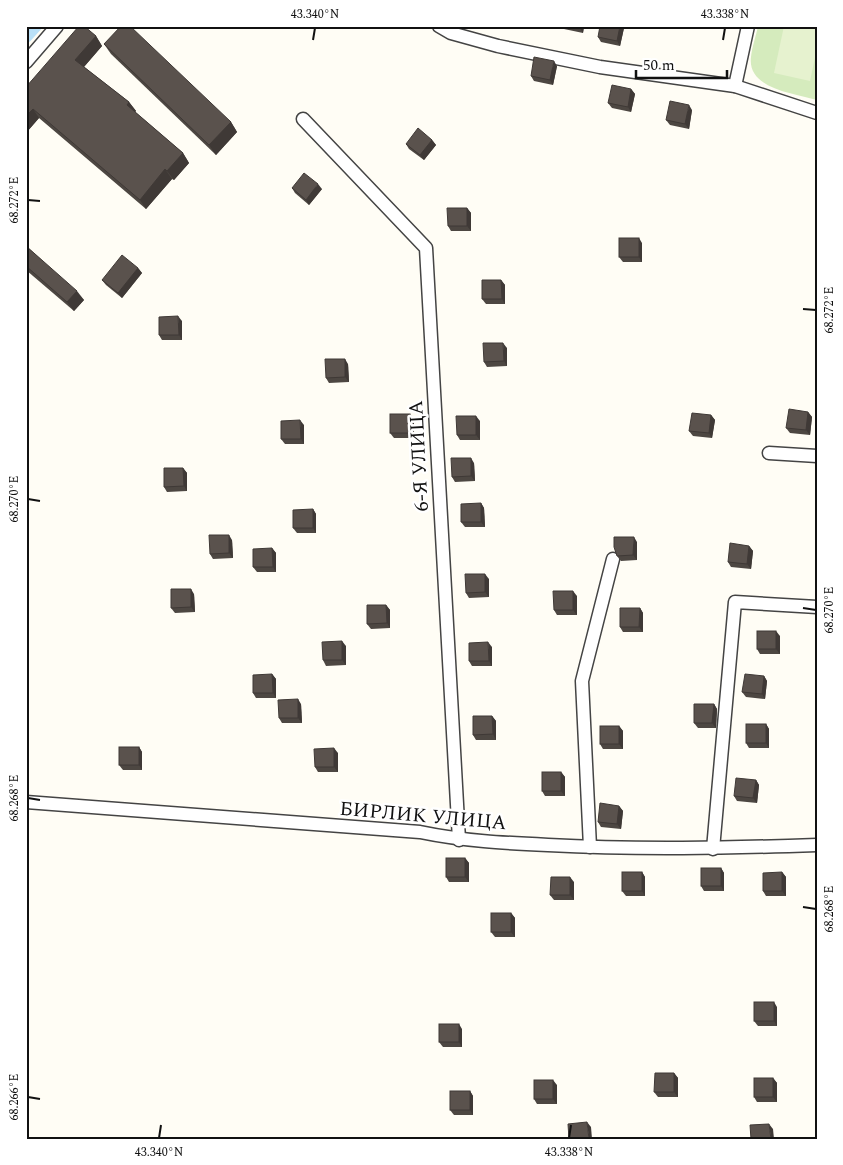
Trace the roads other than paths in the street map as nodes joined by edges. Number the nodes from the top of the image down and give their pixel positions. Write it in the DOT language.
graph roads {
  1 [pos="57,26"];
  2 [pos="439,26"];
  3 [pos="748,26"];
  4 [pos="26,62"];
  5 [pos="735,86"];
  6 [pos="817,113"];
  7 [pos="303,119"];
  8 [pos="769,453"];
  9 [pos="817,456"];
  10 [pos="613,559"];
  11 [pos="817,607"];
  12 [pos="26,802"];
  13 [pos="459,840"];
  14 [pos="817,844"];
  15 [pos="590,847"];
  16 [pos="713,849"];
  1 -- 4 [label="street"];
  2 -- 5 [label="street"];
  3 -- 5 [label="street"];
  5 -- 6 [label="street"];
  7 -- 13 [label="street, 6-Я УЛИЦА"];
  8 -- 9 [label="street"];
  10 -- 15 [label="street"];
  11 -- 16 [label="street"];
  12 -- 13 [label="street, БИРЛИК УЛИЦА"];
  13 -- 15 [label="street, БИРЛИК УЛИЦА"];
  14 -- 16 [label="street, БИРЛИК УЛИЦА"];
  15 -- 16 [label="street, БИРЛИК УЛИЦА"];
}
